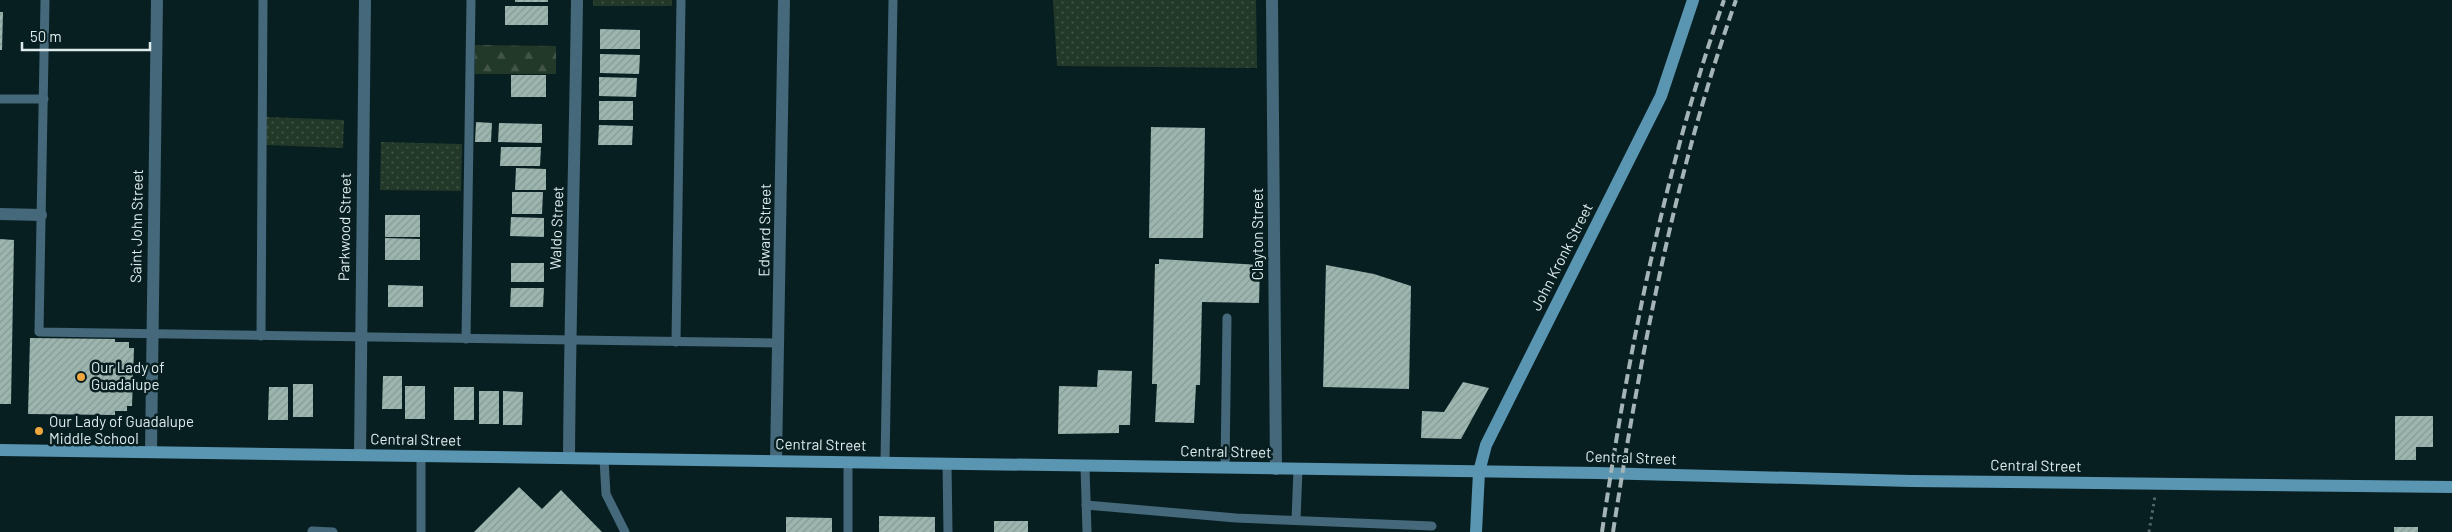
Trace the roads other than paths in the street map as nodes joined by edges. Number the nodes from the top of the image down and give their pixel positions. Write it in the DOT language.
graph roads {
  1 [pos="45,0"];
  2 [pos="157,0"];
  3 [pos="263,0"];
  4 [pos="365,0"];
  5 [pos="471,0"];
  6 [pos="576,0"];
  7 [pos="681,0"];
  8 [pos="784,0"];
  9 [pos="893,0"];
  10 [pos="1272,0"];
  11 [pos="1693,0"];
  12 [pos="0,98"];
  13 [pos="44,99"];
  14 [pos="0,214"];
  15 [pos="41,215"];
  16 [pos="1227,318"];
  17 [pos="151,334"];
  18 [pos="261,336"];
  19 [pos="360,337"];
  20 [pos="466,339"];
  21 [pos="570,340"];
  22 [pos="676,342"];
  23 [pos="779,343"];
  24 [pos="0,450"];
  25 [pos="151,452"];
  26 [pos="360,455"];
  27 [pos="421,456"];
  28 [pos="569,458"];
  29 [pos="604,458"];
  30 [pos="776,461"];
  31 [pos="848,462"];
  32 [pos="885,462"];
  33 [pos="947,464"];
  34 [pos="1085,466"];
  35 [pos="1225,468"];
  36 [pos="1276,469"];
  37 [pos="1298,469"];
  38 [pos="1479,472"];
  39 [pos="2452,487"];
  40 [pos="1086,505"];
  41 [pos="1296,520"];
  42 [pos="1432,526"];
  43 [pos="312,531"];
  44 [pos="333,532"];
  45 [pos="420,532"];
  46 [pos="625,532"];
  47 [pos="848,532"];
  48 [pos="948,532"];
  49 [pos="1087,532"];
  50 [pos="1476,532"];
  1 -- 13 [label="lane"];
  2 -- 17 [label="street, Saint John Street"];
  3 -- 18 [label="lane"];
  4 -- 19 [label="street, Parkwood Street"];
  5 -- 20 [label="lane"];
  6 -- 21 [label="street, Waldo Street"];
  7 -- 22 [label="lane"];
  8 -- 23 [label="street, Edward Street"];
  9 -- 32 [label="lane"];
  10 -- 36 [label="street, Clayton Street"];
  11 -- 38 [label="street, John Kronk Street"];
  12 -- 13 [label="lane"];
  13 -- 15 [label="lane"];
  14 -- 15 [label="street"];
  15 -- 17 [label="lane"];
  16 -- 35 [label="lane"];
  17 -- 18 [label="lane"];
  17 -- 25 [label="street, Saint John Street"];
  18 -- 19 [label="lane"];
  19 -- 20 [label="lane"];
  19 -- 26 [label="street, Parkwood Street"];
  20 -- 21 [label="lane"];
  21 -- 22 [label="lane"];
  21 -- 28 [label="street, Waldo Street"];
  22 -- 23 [label="lane"];
  23 -- 30 [label="street, Edward Street"];
  24 -- 25 [label="street, Central Street"];
  25 -- 26 [label="street, Central Street"];
  26 -- 27 [label="street, Central Street"];
  27 -- 28 [label="street, Central Street"];
  27 -- 45 [label="lane"];
  28 -- 29 [label="street, Central Street"];
  29 -- 30 [label="street, Central Street"];
  29 -- 46 [label="lane"];
  30 -- 31 [label="street, Central Street"];
  31 -- 32 [label="street, Central Street"];
  31 -- 47 [label="lane"];
  32 -- 33 [label="street, Central Street"];
  33 -- 34 [label="street, Central Street"];
  33 -- 48 [label="lane"];
  34 -- 35 [label="street, Central Street"];
  34 -- 40 [label="lane"];
  35 -- 36 [label="street, Central Street"];
  36 -- 37 [label="street, Central Street"];
  37 -- 38 [label="street, Central Street"];
  37 -- 41 [label="lane"];
  38 -- 39 [label="street, Central Street"];
  38 -- 50 [label="street, John Kronk Street"];
  40 -- 41 [label="lane"];
  40 -- 49 [label="lane"];
  41 -- 42 [label="lane"];
  43 -- 44 [label="lane"];
}
